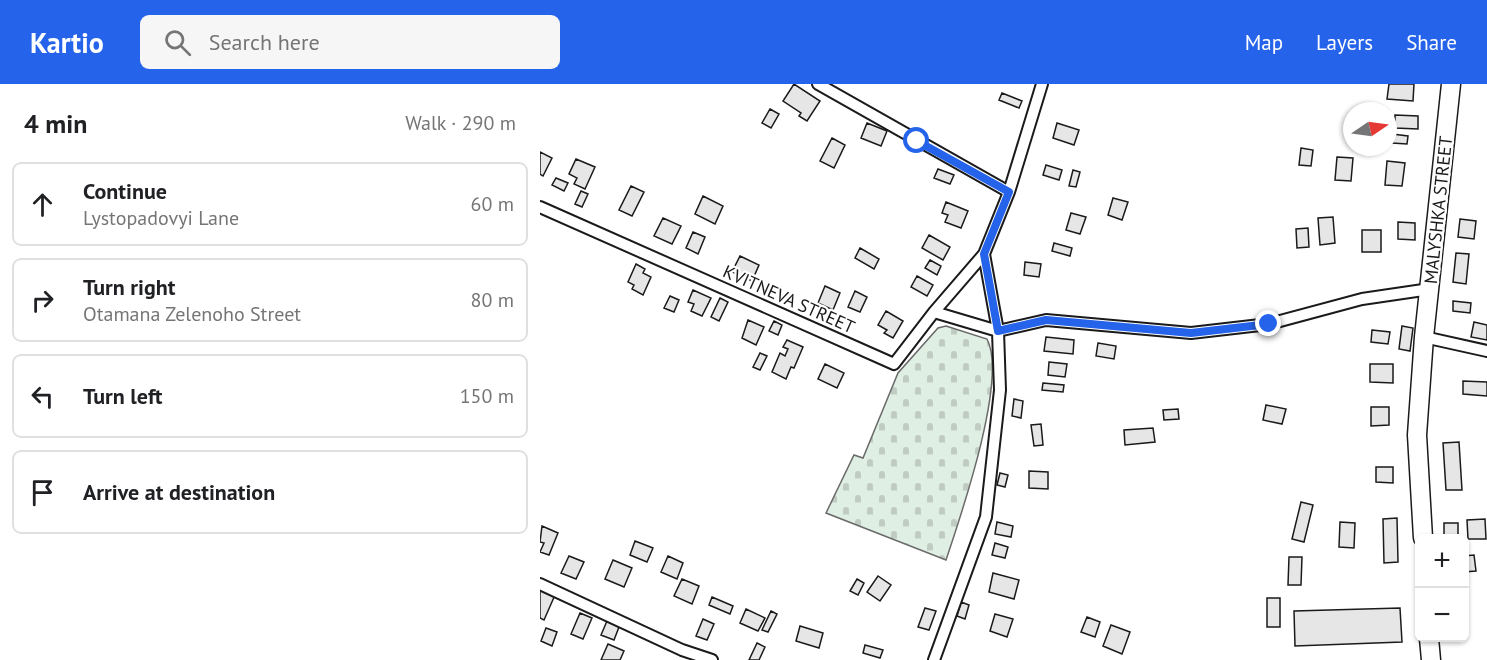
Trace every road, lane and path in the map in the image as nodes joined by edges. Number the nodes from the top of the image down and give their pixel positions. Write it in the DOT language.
graph roads {
  1 [pos="818,84"];
  2 [pos="1042,84"];
  3 [pos="1451,84"];
  4 [pos="834,88"];
  5 [pos="1009,192"];
  6 [pos="540,207"];
  7 [pos="984,254"];
  8 [pos="1430,289"];
  9 [pos="934,312"];
  10 [pos="998,331"];
  11 [pos="1424,337"];
  12 [pos="1487,351"];
  13 [pos="1423,534"];
  14 [pos="540,584"];
  15 [pos="1429,642"];
  16 [pos="680,655"];
  17 [pos="712,660"];
  18 [pos="934,660"];
  19 [pos="1431,660"];
  1 -- 4 [label="street"];
  2 -- 5 [label="street"];
  3 -- 8 [label="main road, MALYSHKA STREET"];
  4 -- 5 [label="street"];
  5 -- 7 [label="street"];
  6 -- 9 [label="street, KVITNEVA STREET"];
  7 -- 9 [label="street, KVITNEVA STREET"];
  7 -- 10 [label="street"];
  8 -- 10 [label="street"];
  8 -- 11 [label="main road, MALYSHKA STREET"];
  9 -- 10 [label="street"];
  10 -- 18 [label="street"];
  11 -- 12 [label="street"];
  11 -- 13 [label="main road, MALYSHKA STREET"];
  14 -- 16 [label="street"];
  15 -- 19 [label="main road"];
  16 -- 17 [label="street"];
}
